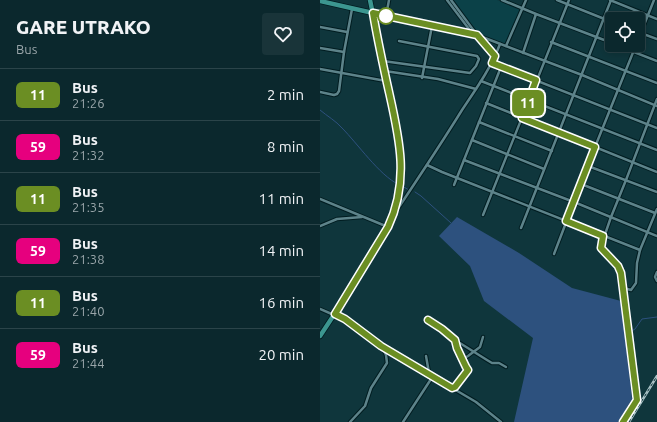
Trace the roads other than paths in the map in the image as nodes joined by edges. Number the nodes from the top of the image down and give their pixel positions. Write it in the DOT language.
graph roads {
  1 [pos="370,0"];
  2 [pos="389,0"];
  3 [pos="447,0"];
  4 [pos="451,0"];
  5 [pos="502,0"];
  6 [pos="526,0"];
  7 [pos="557,0"];
  8 [pos="569,0"];
  9 [pos="611,0"];
  10 [pos="654,0"];
  11 [pos="320,1"];
  12 [pos="567,4"];
  13 [pos="352,9"];
  14 [pos="523,9"];
  15 [pos="373,13"];
  16 [pos="536,14"];
  17 [pos="386,16"];
  18 [pos="648,16"];
  19 [pos="604,19"];
  20 [pos="657,19"];
  21 [pos="645,21"];
  22 [pos="560,22"];
  23 [pos="432,26"];
  24 [pos="320,27"];
  25 [pos="347,32"];
  26 [pos="473,34"];
  27 [pos="477,35"];
  28 [pos="645,35"];
  29 [pos="597,37"];
  30 [pos="605,40"];
  31 [pos="657,40"];
  32 [pos="399,41"];
  33 [pos="551,42"];
  34 [pos="500,44"];
  35 [pos="506,46"];
  36 [pos="320,48"];
  37 [pos="428,48"];
  38 [pos="344,52"];
  39 [pos="634,52"];
  40 [pos="523,53"];
  41 [pos="495,56"];
  42 [pos="589,57"];
  43 [pos="382,60"];
  44 [pos="544,61"];
  45 [pos="657,61"];
  46 [pos="492,63"];
  47 [pos="424,66"];
  48 [pos="501,67"];
  49 [pos="320,69"];
  50 [pos="626,71"];
  51 [pos="385,72"];
  52 [pos="341,74"];
  53 [pos="582,75"];
  54 [pos="422,78"];
  55 [pos="536,80"];
  56 [pos="387,81"];
  57 [pos="481,81"];
  58 [pos="657,83"];
  59 [pos="493,86"];
  60 [pos="476,89"];
  61 [pos="618,91"];
  62 [pos="320,92"];
  63 [pos="574,96"];
  64 [pos="529,99"];
  65 [pos="657,99"];
  66 [pos="486,103"];
  67 [pos="656,106"];
  68 [pos="610,109"];
  69 [pos="567,114"];
  70 [pos="522,118"];
  71 [pos="479,122"];
  72 [pos="647,124"];
  73 [pos="657,128"];
  74 [pos="603,129"];
  75 [pos="559,133"];
  76 [pos="515,136"];
  77 [pos="472,140"];
  78 [pos="640,143"];
  79 [pos="595,147"];
  80 [pos="657,150"];
  81 [pos="552,151"];
  82 [pos="508,154"];
  83 [pos="464,160"];
  84 [pos="633,162"];
  85 [pos="427,165"];
  86 [pos="588,166"];
  87 [pos="544,169"];
  88 [pos="657,172"];
  89 [pos="500,174"];
  90 [pos="456,178"];
  91 [pos="626,180"];
  92 [pos="580,184"];
  93 [pos="454,185"];
  94 [pos="537,188"];
  95 [pos="493,191"];
  96 [pos="657,192"];
  97 [pos="320,199"];
  98 [pos="619,199"];
  99 [pos="574,202"];
  100 [pos="530,206"];
  101 [pos="657,209"];
  102 [pos="395,212"];
  103 [pos="655,213"];
  104 [pos="483,215"];
  105 [pos="363,217"];
  106 [pos="611,217"];
  107 [pos="566,221"];
  108 [pos="320,226"];
  109 [pos="388,227"];
  110 [pos="521,228"];
  111 [pos="647,232"];
  112 [pos="603,236"];
  113 [pos="657,236"];
  114 [pos="640,250"];
  115 [pos="554,254"];
  116 [pos="657,272"];
  117 [pos="657,281"];
  118 [pos="623,288"];
  119 [pos="321,309"];
  120 [pos="335,315"];
  121 [pos="428,320"];
  122 [pos="320,336"];
  123 [pos="483,337"];
  124 [pos="455,340"];
  125 [pos="381,346"];
  126 [pos="474,351"];
  127 [pos="426,356"];
  128 [pos="463,359"];
  129 [pos="506,367"];
  130 [pos="429,374"];
  131 [pos="433,376"];
  132 [pos="452,388"];
  133 [pos="350,422"];
  134 [pos="404,422"];
  135 [pos="502,422"];
  136 [pos="623,422"];
  1 -- 15 [label="highway"];
  2 -- 17 [label="street"];
  3 -- 26 [label="street"];
  4 -- 27 [label="street"];
  5 -- 14 [label="street"];
  6 -- 14 [label="street"];
  7 -- 12 [label="street"];
  8 -- 12 [label="street"];
  9 -- 18 [label="street"];
  9 -- 19 [label="street"];
  10 -- 18 [label="street"];
  11 -- 13 [label="highway"];
  12 -- 19 [label="street"];
  12 -- 22 [label="street"];
  13 -- 15 [label="highway"];
  13 -- 25 [label="street"];
  14 -- 16 [label="street"];
  14 -- 35 [label="street"];
  15 -- 17 [label="street"];
  15 -- 43 [label="highway"];
  16 -- 22 [label="street"];
  16 -- 40 [label="street"];
  17 -- 23 [label="street"];
  18 -- 20 [label="street"];
  18 -- 21 [label="street"];
  19 -- 29 [label="street"];
  22 -- 29 [label="street"];
  22 -- 33 [label="street"];
  23 -- 26 [label="street"];
  23 -- 37 [label="street"];
  24 -- 25 [label="street"];
  25 -- 38 [label="street"];
  26 -- 27 [label="street"];
  27 -- 34 [label="street"];
  27 -- 41 [label="street"];
  28 -- 31 [label="street"];
  29 -- 30 [label="street"];
  29 -- 42 [label="street"];
  32 -- 37 [label="street"];
  33 -- 42 [label="street"];
  33 -- 44 [label="street"];
  34 -- 35 [label="street"];
  34 -- 41 [label="street"];
  35 -- 40 [label="street"];
  36 -- 38 [label="street"];
  37 -- 47 [label="street"];
  37 -- 47 [label="street"];
  38 -- 52 [label="street"];
  39 -- 45 [label="street"];
  39 -- 50 [label="street"];
  40 -- 44 [label="street"];
  41 -- 46 [label="street"];
  42 -- 50 [label="street"];
  42 -- 53 [label="street"];
  43 -- 47 [label="street"];
  43 -- 51 [label="highway"];
  44 -- 53 [label="street"];
  44 -- 55 [label="street"];
  46 -- 48 [label="street"];
  46 -- 57 [label="street"];
  47 -- 54 [label="street"];
  48 -- 55 [label="street"];
  48 -- 59 [label="street"];
  49 -- 52 [label="street"];
  50 -- 58 [label="street"];
  50 -- 61 [label="street"];
  51 -- 54 [label="street"];
  51 -- 56 [label="highway"];
  52 -- 56 [label="street"];
  52 -- 62 [label="street"];
  53 -- 61 [label="street"];
  53 -- 63 [label="street"];
  54 -- 60 [label="street"];
  55 -- 63 [label="street"];
  55 -- 64 [label="street"];
  56 -- 102 [label="highway"];
  57 -- 59 [label="street"];
  57 -- 60 [label="street"];
  59 -- 64 [label="street"];
  59 -- 66 [label="street"];
  60 -- 85 [label="street"];
  61 -- 67 [label="street"];
  61 -- 68 [label="street"];
  63 -- 68 [label="street"];
  63 -- 69 [label="street"];
  64 -- 69 [label="street"];
  64 -- 70 [label="street"];
  65 -- 67 [label="street"];
  66 -- 70 [label="street"];
  66 -- 71 [label="street"];
  67 -- 72 [label="street"];
  68 -- 72 [label="street"];
  68 -- 74 [label="street"];
  69 -- 74 [label="street"];
  69 -- 75 [label="street"];
  70 -- 75 [label="street"];
  70 -- 76 [label="street"];
  71 -- 76 [label="street"];
  71 -- 77 [label="street"];
  72 -- 73 [label="street"];
  72 -- 78 [label="street"];
  74 -- 78 [label="street"];
  74 -- 79 [label="street"];
  75 -- 79 [label="street"];
  75 -- 81 [label="street"];
  76 -- 81 [label="street"];
  76 -- 82 [label="street"];
  77 -- 82 [label="street"];
  77 -- 83 [label="street"];
  78 -- 80 [label="street"];
  78 -- 84 [label="street"];
  79 -- 84 [label="street"];
  79 -- 86 [label="street"];
  81 -- 87 [label="street"];
  82 -- 87 [label="street"];
  82 -- 89 [label="street"];
  83 -- 89 [label="street"];
  83 -- 90 [label="street"];
  84 -- 88 [label="street"];
  84 -- 91 [label="street"];
  85 -- 90 [label="street"];
  85 -- 102 [label="street"];
  86 -- 91 [label="street"];
  86 -- 92 [label="street"];
  87 -- 94 [label="street"];
  89 -- 94 [label="street"];
  89 -- 95 [label="street"];
  90 -- 93 [label="street"];
  90 -- 95 [label="street"];
  91 -- 96 [label="street"];
  91 -- 98 [label="street"];
  92 -- 98 [label="street"];
  92 -- 99 [label="street"];
  94 -- 99 [label="street"];
  94 -- 100 [label="street"];
  95 -- 100 [label="street"];
  95 -- 104 [label="street"];
  97 -- 105 [label="street"];
  98 -- 103 [label="street"];
  98 -- 106 [label="street"];
  99 -- 106 [label="street"];
  99 -- 107 [label="street"];
  100 -- 107 [label="street"];
  100 -- 110 [label="street"];
  101 -- 103 [label="street"];
  102 -- 109 [label="highway"];
  103 -- 111 [label="street"];
  105 -- 108 [label="street"];
  105 -- 109 [label="street"];
  106 -- 111 [label="street"];
  106 -- 112 [label="street"];
  107 -- 112 [label="street"];
  107 -- 115 [label="street"];
  109 -- 120 [label="highway"];
  111 -- 113 [label="street"];
  111 -- 114 [label="street"];
  112 -- 114 [label="street"];
  112 -- 118 [label="street"];
  114 -- 118 [label="street"];
  116 -- 117 [label="street"];
  118 -- 136 [label="street"];
  119 -- 120 [label="street"];
  120 -- 122 [label="highway"];
  120 -- 125 [label="street"];
  121 -- 124 [label="street"];
  123 -- 126 [label="street"];
  124 -- 126 [label="street"];
  124 -- 128 [label="street"];
  125 -- 130 [label="street"];
  125 -- 133 [label="street"];
  126 -- 128 [label="street"];
  126 -- 129 [label="street"];
  127 -- 130 [label="street"];
  128 -- 132 [label="street"];
  130 -- 131 [label="street"];
  131 -- 132 [label="street"];
  131 -- 134 [label="street"];
  132 -- 135 [label="street"];
}
